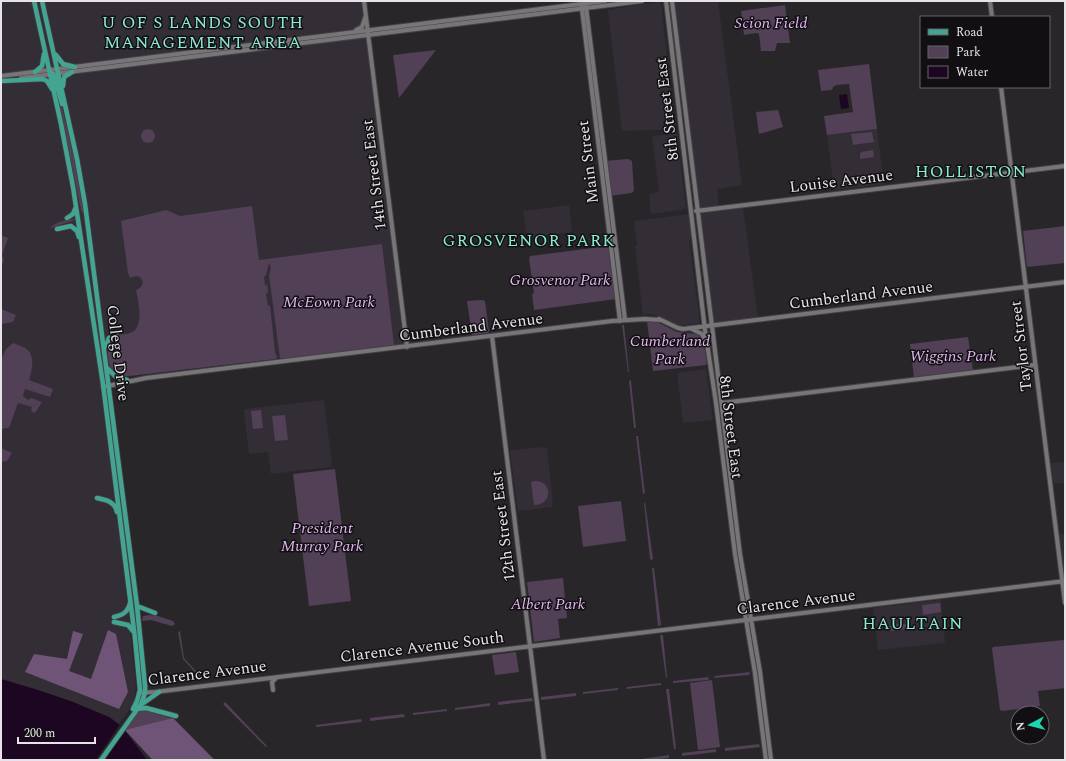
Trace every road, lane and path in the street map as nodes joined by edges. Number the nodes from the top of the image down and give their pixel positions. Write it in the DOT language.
graph roads {
  1 [pos="34,1"];
  2 [pos="42,1"];
  3 [pos="364,1"];
  4 [pos="605,1"];
  5 [pos="642,1"];
  6 [pos="666,1"];
  7 [pos="672,1"];
  8 [pos="990,1"];
  9 [pos="583,4"];
  10 [pos="366,15"];
  11 [pos="992,16"];
  12 [pos="40,28"];
  13 [pos="368,32"];
  14 [pos="342,33"];
  15 [pos="45,48"];
  16 [pos="53,48"];
  17 [pos="75,67"];
  18 [pos="35,72"];
  19 [pos="54,72"];
  20 [pos="72,72"];
  21 [pos="1,76"];
  22 [pos="1,81"];
  23 [pos="1001,88"];
  24 [pos="62,91"];
  25 [pos="55,96"];
  26 [pos="679,111"];
  27 [pos="688,130"];
  28 [pos="1065,166"];
  29 [pos="79,170"];
  30 [pos="1011,172"];
  31 [pos="76,205"];
  32 [pos="691,211"];
  33 [pos="697,211"];
  34 [pos="67,218"];
  35 [pos="57,229"];
  36 [pos="694,234"];
  37 [pos="83,251"];
  38 [pos="703,257"];
  39 [pos="1065,282"];
  40 [pos="1026,287"];
  41 [pos="622,320"];
  42 [pos="712,326"];
  43 [pos="102,327"];
  44 [pos="705,327"];
  45 [pos="690,328"];
  46 [pos="492,336"];
  47 [pos="407,347"];
  48 [pos="708,349"];
  49 [pos="104,350"];
  50 [pos="1035,365"];
  51 [pos="107,367"];
  52 [pos="146,378"];
  53 [pos="127,380"];
  54 [pos="109,384"];
  55 [pos="103,385"];
  56 [pos="722,403"];
  57 [pos="108,419"];
  58 [pos="115,437"];
  59 [pos="97,498"];
  60 [pos="121,523"];
  61 [pos="1064,581"];
  62 [pos="130,597"];
  63 [pos="1065,603"];
  64 [pos="137,606"];
  65 [pos="155,613"];
  66 [pos="751,619"];
  67 [pos="746,620"];
  68 [pos="135,638"];
  69 [pos="530,646"];
  70 [pos="278,677"];
  71 [pos="273,690"];
  72 [pos="159,692"];
  73 [pos="139,693"];
  74 [pos="145,693"];
  75 [pos="136,708"];
  76 [pos="176,716"];
  77 [pos="100,760"];
  78 [pos="544,760"];
  79 [pos="766,760"];
  80 [pos="771,760"];
  1 -- 12 [label="main road, College Drive"];
  2 -- 16 [label="main road, College Drive"];
  3 -- 10 [label="main road, 14th Street East"];
  4 -- 9 [label="main road"];
  5 -- 9 [label="main road"];
  6 -- 26 [label="main road, 8th Street East"];
  7 -- 27 [label="main road, 8th Street East"];
  8 -- 11 [label="main road"];
  9 -- 13 [label="main road"];
  9 -- 41 [label="main road, Main Street"];
  10 -- 13 [label="main road, 14th Street East"];
  10 -- 14 [label="main road"];
  12 -- 15 [label="main road, College Drive"];
  12 -- 19 [label="main road"];
  13 -- 14 [label="main road"];
  13 -- 20 [label="main road"];
  13 -- 47 [label="main road, 14th Street East"];
  14 -- 17 [label="main road"];
  15 -- 18 [label="main road"];
  15 -- 19 [label="main road, College Drive"];
  16 -- 17 [label="main road"];
  16 -- 19 [label="main road, College Drive"];
  17 -- 19 [label="main road"];
  18 -- 19 [label="main road"];
  18 -- 21 [label="main road"];
  19 -- 20 [label="main road"];
  19 -- 22 [label="main road"];
  19 -- 24 [label="main road, College Drive"];
  19 -- 25 [label="main road, College Drive"];
  19 -- 29 [label="main road"];
  20 -- 24 [label="main road"];
  22 -- 25 [label="main road"];
  23 -- 30 [label="main road, Taylor Street"];
  24 -- 29 [label="main road, College Drive"];
  25 -- 31 [label="main road, College Drive"];
  26 -- 27 [label="main road"];
  26 -- 32 [label="main road, 8th Street East"];
  27 -- 33 [label="main road, 8th Street East"];
  28 -- 30 [label="main road, Louise Avenue"];
  29 -- 43 [label="main road, College Drive"];
  30 -- 33 [label="main road, Louise Avenue"];
  30 -- 40 [label="main road, Taylor Street"];
  31 -- 34 [label="main road"];
  31 -- 37 [label="main road, College Drive"];
  32 -- 33 [label="main road, Louise Avenue"];
  32 -- 36 [label="main road, 8th Street East"];
  33 -- 38 [label="main road, 8th Street East"];
  35 -- 37 [label="main road"];
  36 -- 38 [label="main road"];
  36 -- 44 [label="main road, 8th Street East"];
  37 -- 55 [label="main road, College Drive"];
  38 -- 42 [label="main road, 8th Street East"];
  39 -- 40 [label="main road, Cumberland Avenue"];
  40 -- 42 [label="main road, Cumberland Avenue"];
  40 -- 50 [label="main road, Taylor Street"];
  41 -- 45 [label="main road, Cumberland Avenue"];
  41 -- 46 [label="main road, Cumberland Avenue"];
  42 -- 44 [label="main road, Cumberland Avenue"];
  42 -- 56 [label="main road, 8th Street East"];
  43 -- 49 [label="main road, College Drive"];
  43 -- 49 [label="main road"];
  44 -- 45 [label="main road, Cumberland Avenue"];
  44 -- 48 [label="main road, 8th Street East"];
  45 -- 48 [label="main road"];
  46 -- 47 [label="main road, Cumberland Avenue"];
  46 -- 69 [label="main road, 12th Street East"];
  47 -- 52 [label="main road, Cumberland Avenue"];
  48 -- 67 [label="main road, 8th Street East"];
  49 -- 51 [label="main road, College Drive"];
  50 -- 56 [label="main road"];
  50 -- 61 [label="main road, Taylor Street"];
  51 -- 53 [label="main road"];
  51 -- 54 [label="main road, College Drive"];
  52 -- 53 [label="main road"];
  52 -- 54 [label="main road"];
  53 -- 54 [label="main road"];
  54 -- 55 [label="main road"];
  54 -- 58 [label="main road, College Drive"];
  55 -- 57 [label="main road, College Drive"];
  56 -- 66 [label="main road, 8th Street East"];
  57 -- 58 [label="main road"];
  57 -- 60 [label="main road, College Drive"];
  58 -- 64 [label="main road, College Drive"];
  59 -- 60 [label="main road"];
  60 -- 62 [label="main road, College Drive"];
  61 -- 63 [label="main road, Taylor Street"];
  61 -- 66 [label="main road, Clarence Avenue"];
  62 -- 68 [label="main road, College Drive"];
  62 -- 68 [label="main road"];
  64 -- 65 [label="main road"];
  64 -- 74 [label="main road, College Drive"];
  66 -- 67 [label="main road, Clarence Avenue"];
  66 -- 80 [label="main road, 8th Street East"];
  67 -- 69 [label="main road, Clarence Avenue"];
  67 -- 79 [label="main road, 8th Street East"];
  68 -- 73 [label="main road, College Drive"];
  69 -- 70 [label="main road, Clarence Avenue South"];
  69 -- 78 [label="main road, 12th Street East"];
  70 -- 71 [label="main road"];
  70 -- 72 [label="main road, Clarence Avenue"];
  72 -- 74 [label="main road, Clarence Avenue"];
  72 -- 75 [label="main road"];
  73 -- 74 [label="main road, Clarence Avenue"];
  73 -- 75 [label="main road, College Drive"];
  74 -- 75 [label="main road, College Drive"];
  75 -- 76 [label="main road"];
  75 -- 77 [label="main road"];
}
